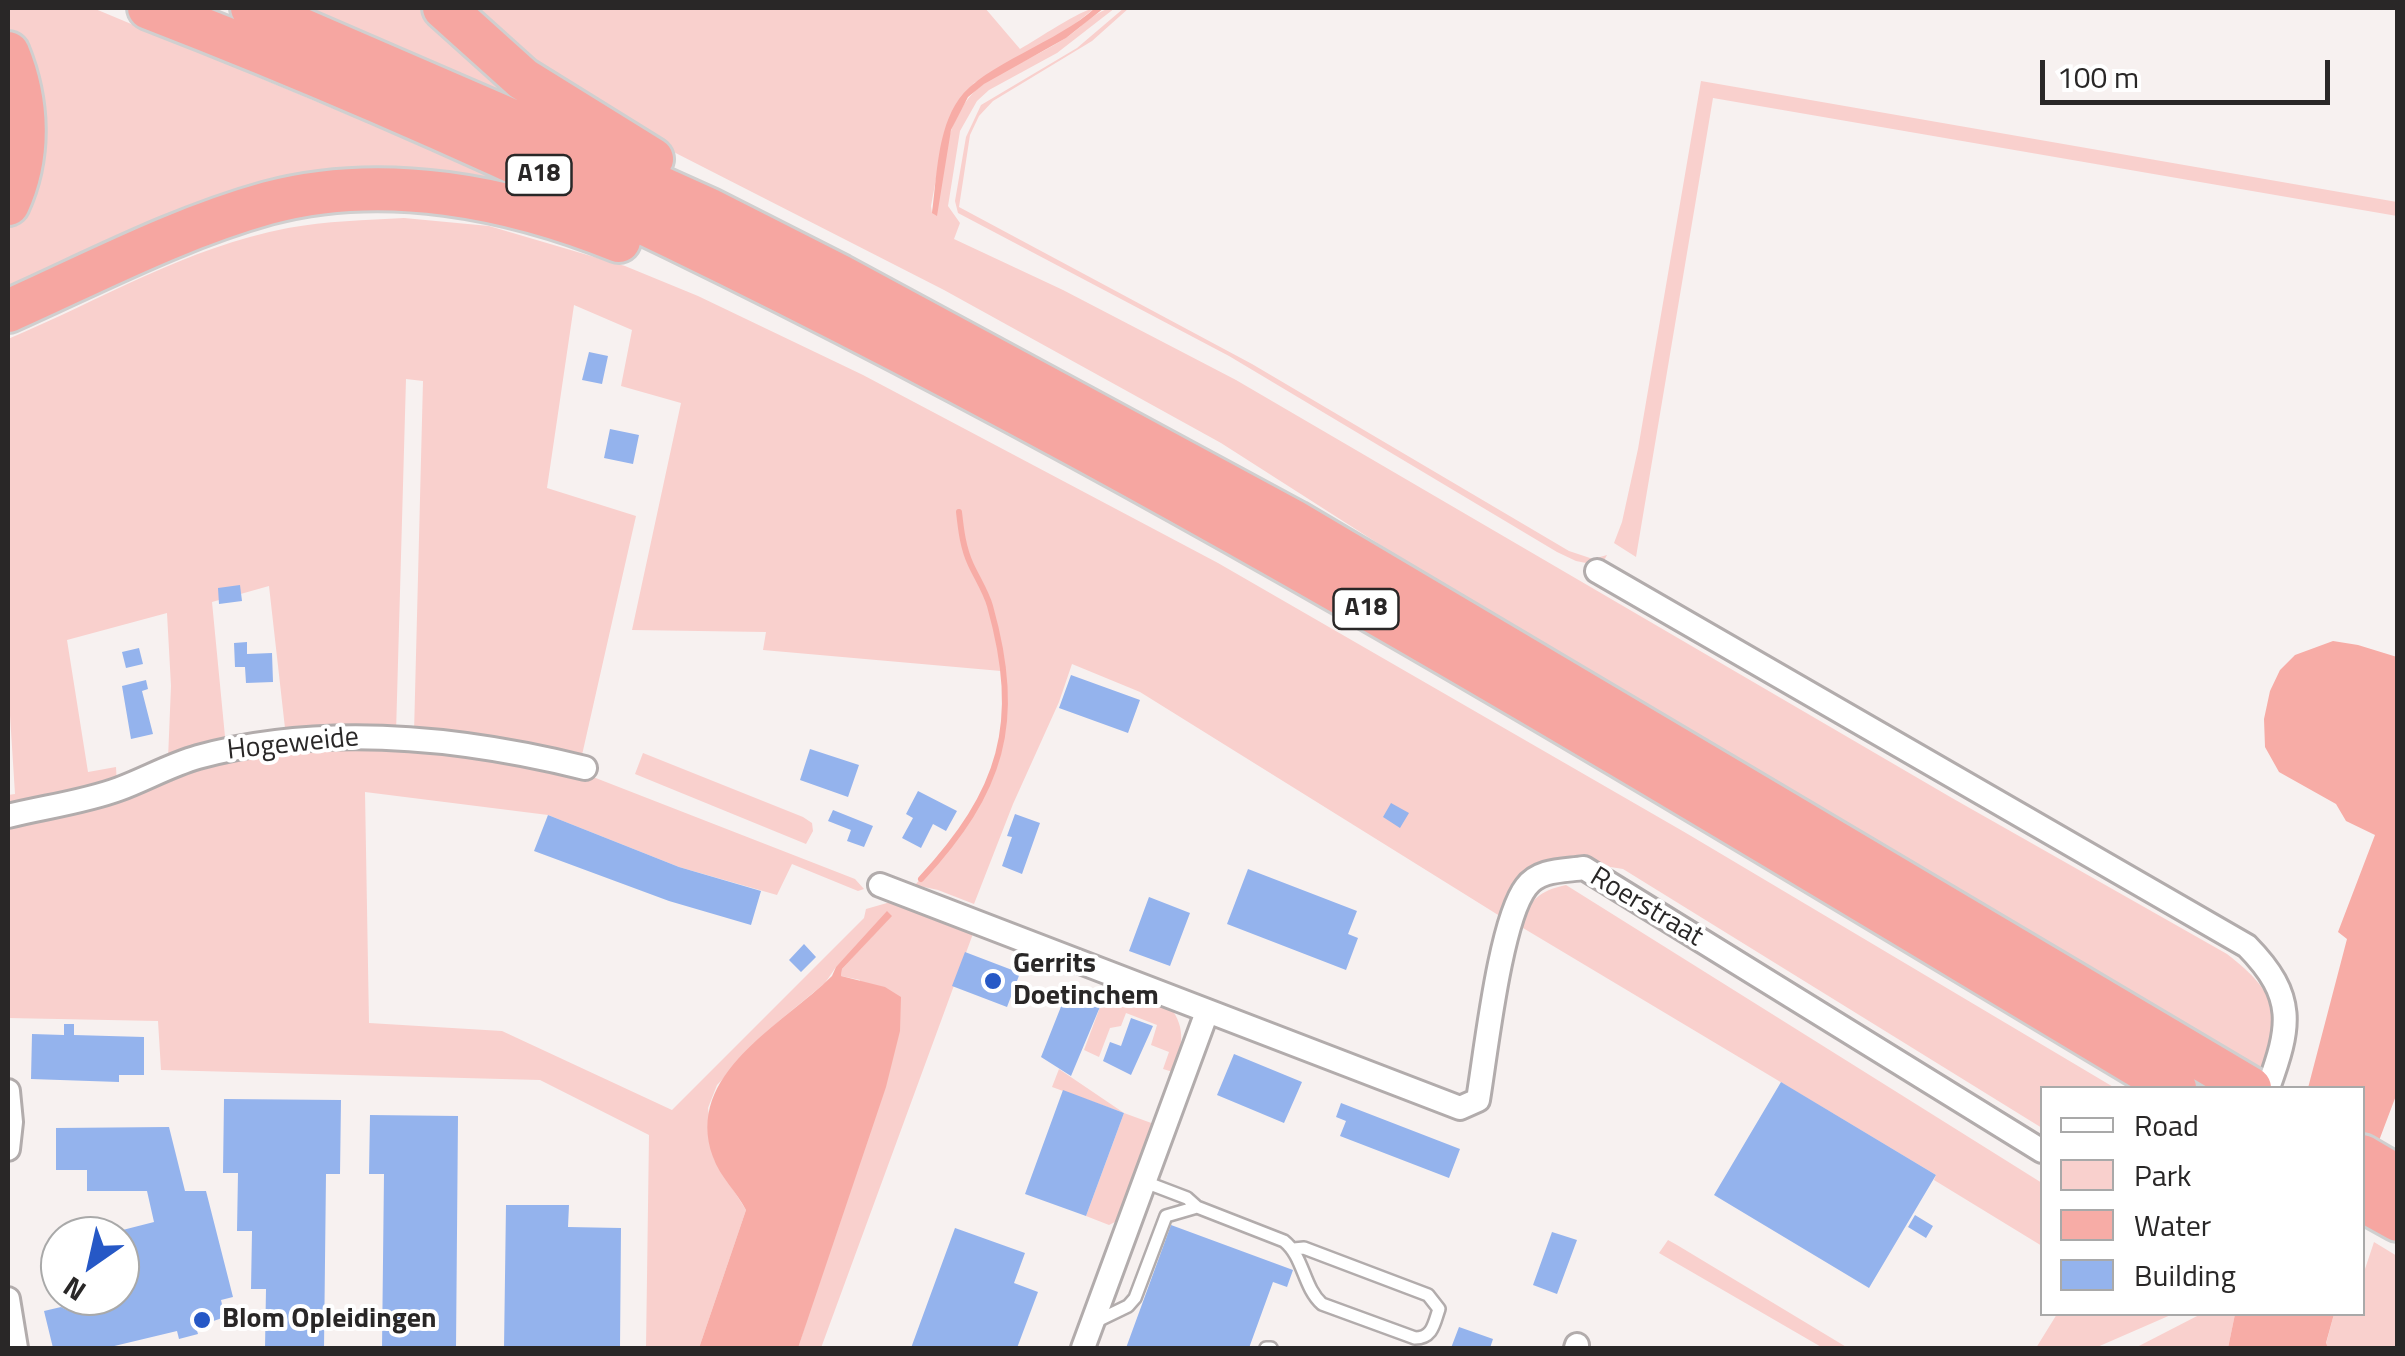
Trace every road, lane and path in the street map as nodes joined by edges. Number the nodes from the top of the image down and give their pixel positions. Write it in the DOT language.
graph roads {
  1 [pos="149,8"];
  2 [pos="252,8"];
  3 [pos="444,8"];
  4 [pos="8,53"];
  5 [pos="8,204"];
  6 [pos="840,276"];
  7 [pos="8,311"];
  8 [pos="921,362"];
  9 [pos="1597,571"];
  10 [pos="585,768"];
  11 [pos="8,816"];
  12 [pos="880,885"];
  13 [pos="1207,1012"];
  14 [pos="2172,1086"];
  15 [pos="2251,1086"];
  16 [pos="2254,1086"];
  17 [pos="8,1092"];
  18 [pos="8,1149"];
  19 [pos="2040,1150"];
  20 [pos="2365,1158"];
  21 [pos="2398,1177"];
  22 [pos="1144,1182"];
  23 [pos="2365,1202"];
  24 [pos="1197,1207"];
  25 [pos="2398,1220"];
  26 [pos="1294,1250"];
  27 [pos="8,1299"];
  28 [pos="1093,1323"];
  29 [pos="16,1348"];
  30 [pos="1083,1348"];
  1 -- 8 [label="highway, A18"];
  2 -- 6 [label="highway, A18"];
  3 -- 6 [label="highway, A18"];
  4 -- 5 [label="highway"];
  6 -- 15 [label="highway, A18"];
  7 -- 8 [label="highway, A18"];
  8 -- 14 [label="highway, A18"];
  9 -- 16 [label="street"];
  10 -- 11 [label="street, Hogeweide"];
  12 -- 13 [label="street, Roerstraat"];
  13 -- 19 [label="street, Roerstraat"];
  13 -- 22 [label="street"];
  17 -- 18 [label="street"];
  20 -- 21 [label="highway"];
  22 -- 24 [label="lane"];
  22 -- 28 [label="street"];
  23 -- 25 [label="highway"];
  24 -- 26 [label="lane"];
  24 -- 28 [label="lane"];
  26 -- 26 [label="lane"];
  27 -- 29 [label="street"];
  28 -- 30 [label="street"];
}
